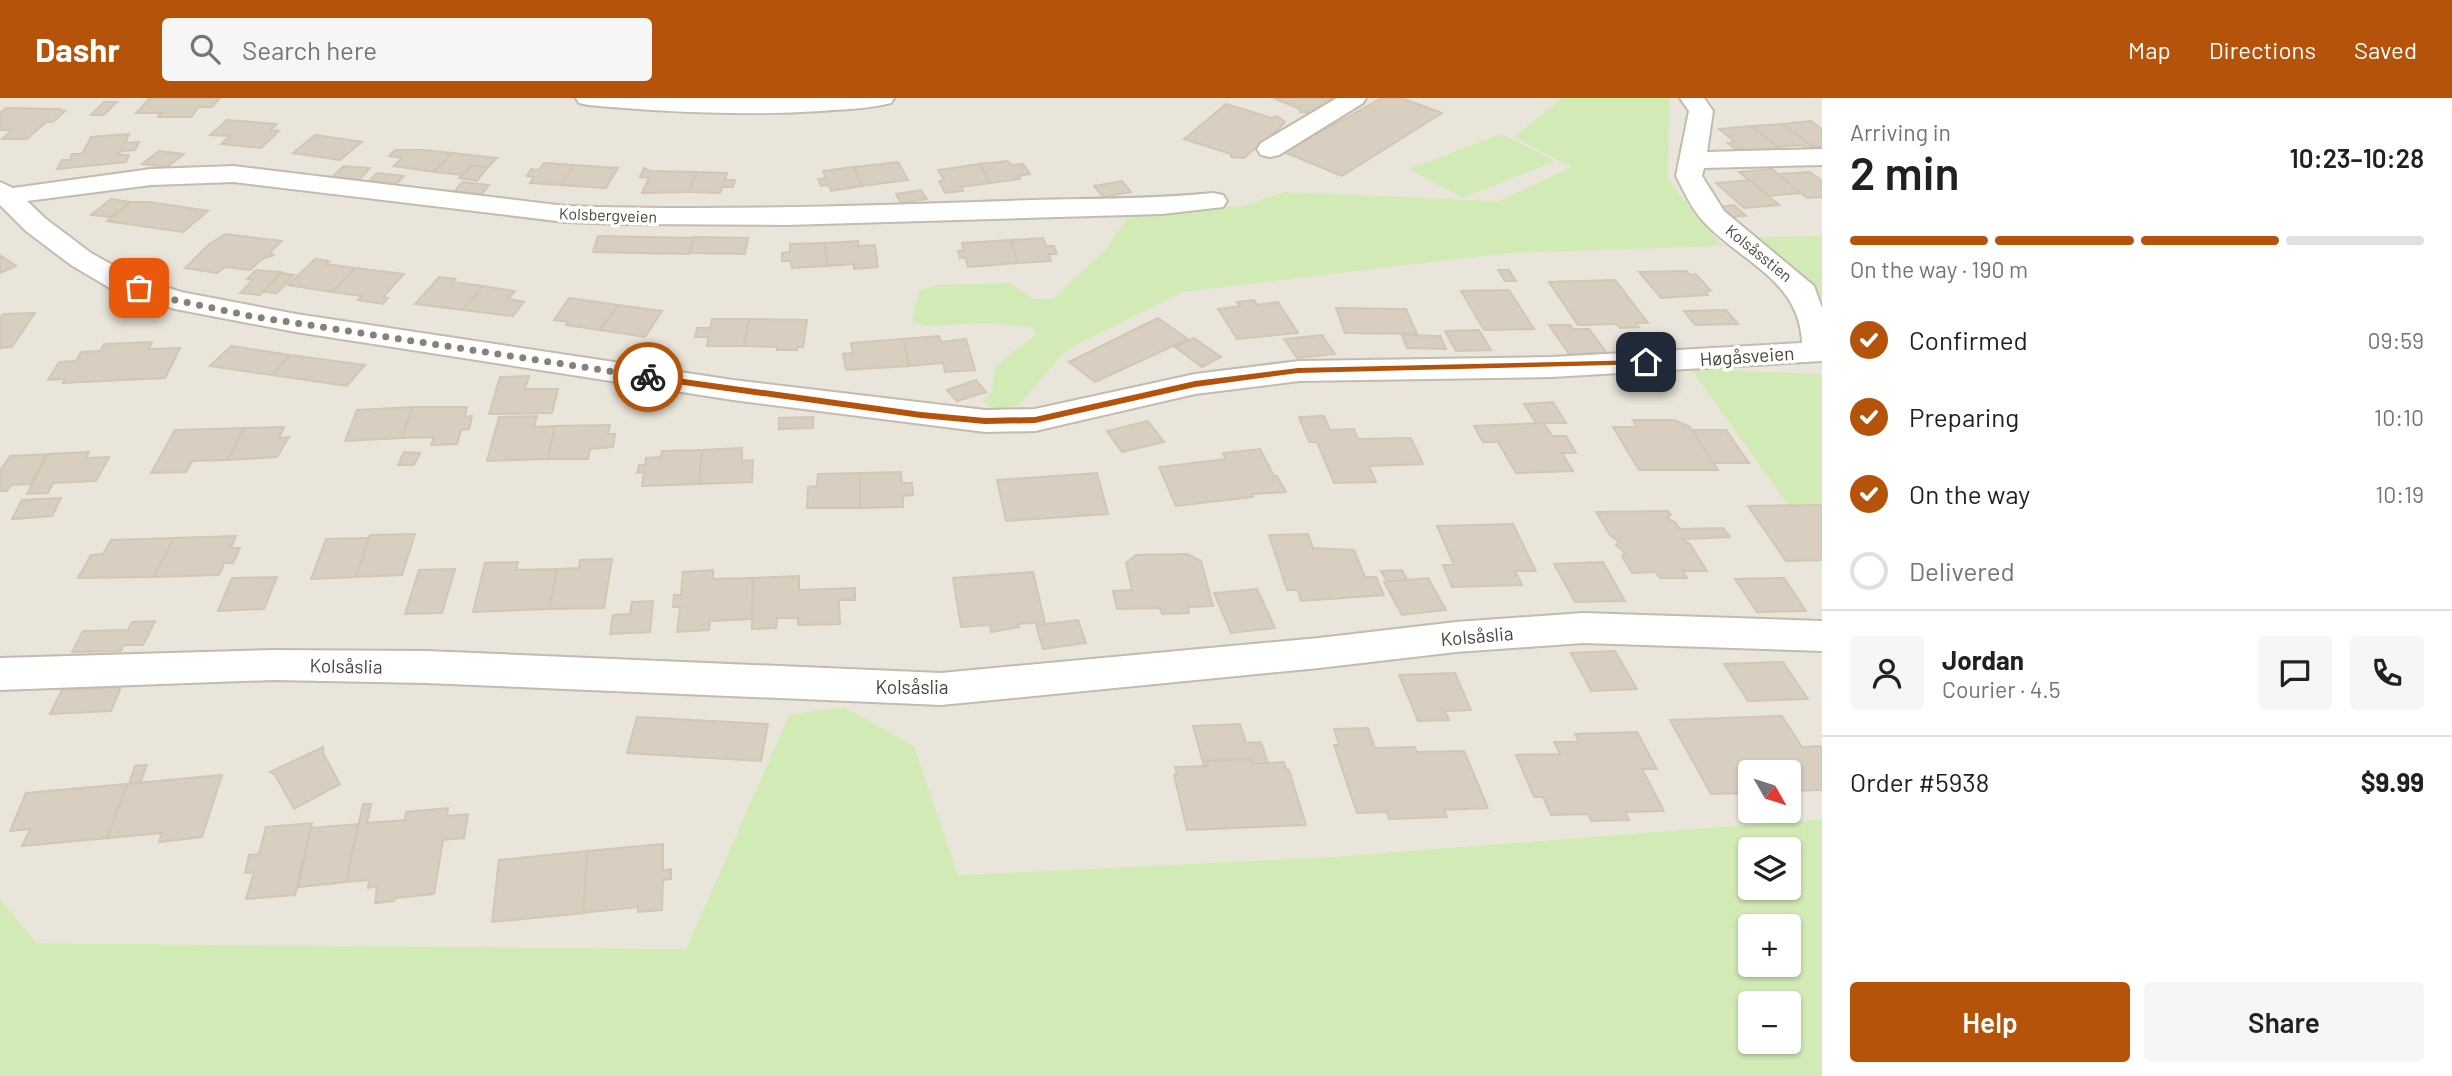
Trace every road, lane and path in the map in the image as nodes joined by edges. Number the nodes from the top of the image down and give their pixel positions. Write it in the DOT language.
graph roads {
  1 [pos="588,98"];
  2 [pos="882,98"];
  3 [pos="1354,98"];
  4 [pos="1692,98"];
  5 [pos="1270,149"];
  6 [pos="1822,157"];
  7 [pos="1691,160"];
  8 [pos="4,193"];
  9 [pos="1213,201"];
  10 [pos="1820,351"];
  11 [pos="1822,636"];
  12 [pos="0,674"];
  1 -- 2 [label="street"];
  3 -- 5 [label="street"];
  4 -- 7 [label="street, Kolsåsstien"];
  6 -- 7 [label="street"];
  7 -- 10 [label="street, Kolsåsstien"];
  8 -- 9 [label="street, Kolsbergveien"];
  8 -- 10 [label="street, Høgåsveien"];
  11 -- 12 [label="street, Kolsåslia"];
}
